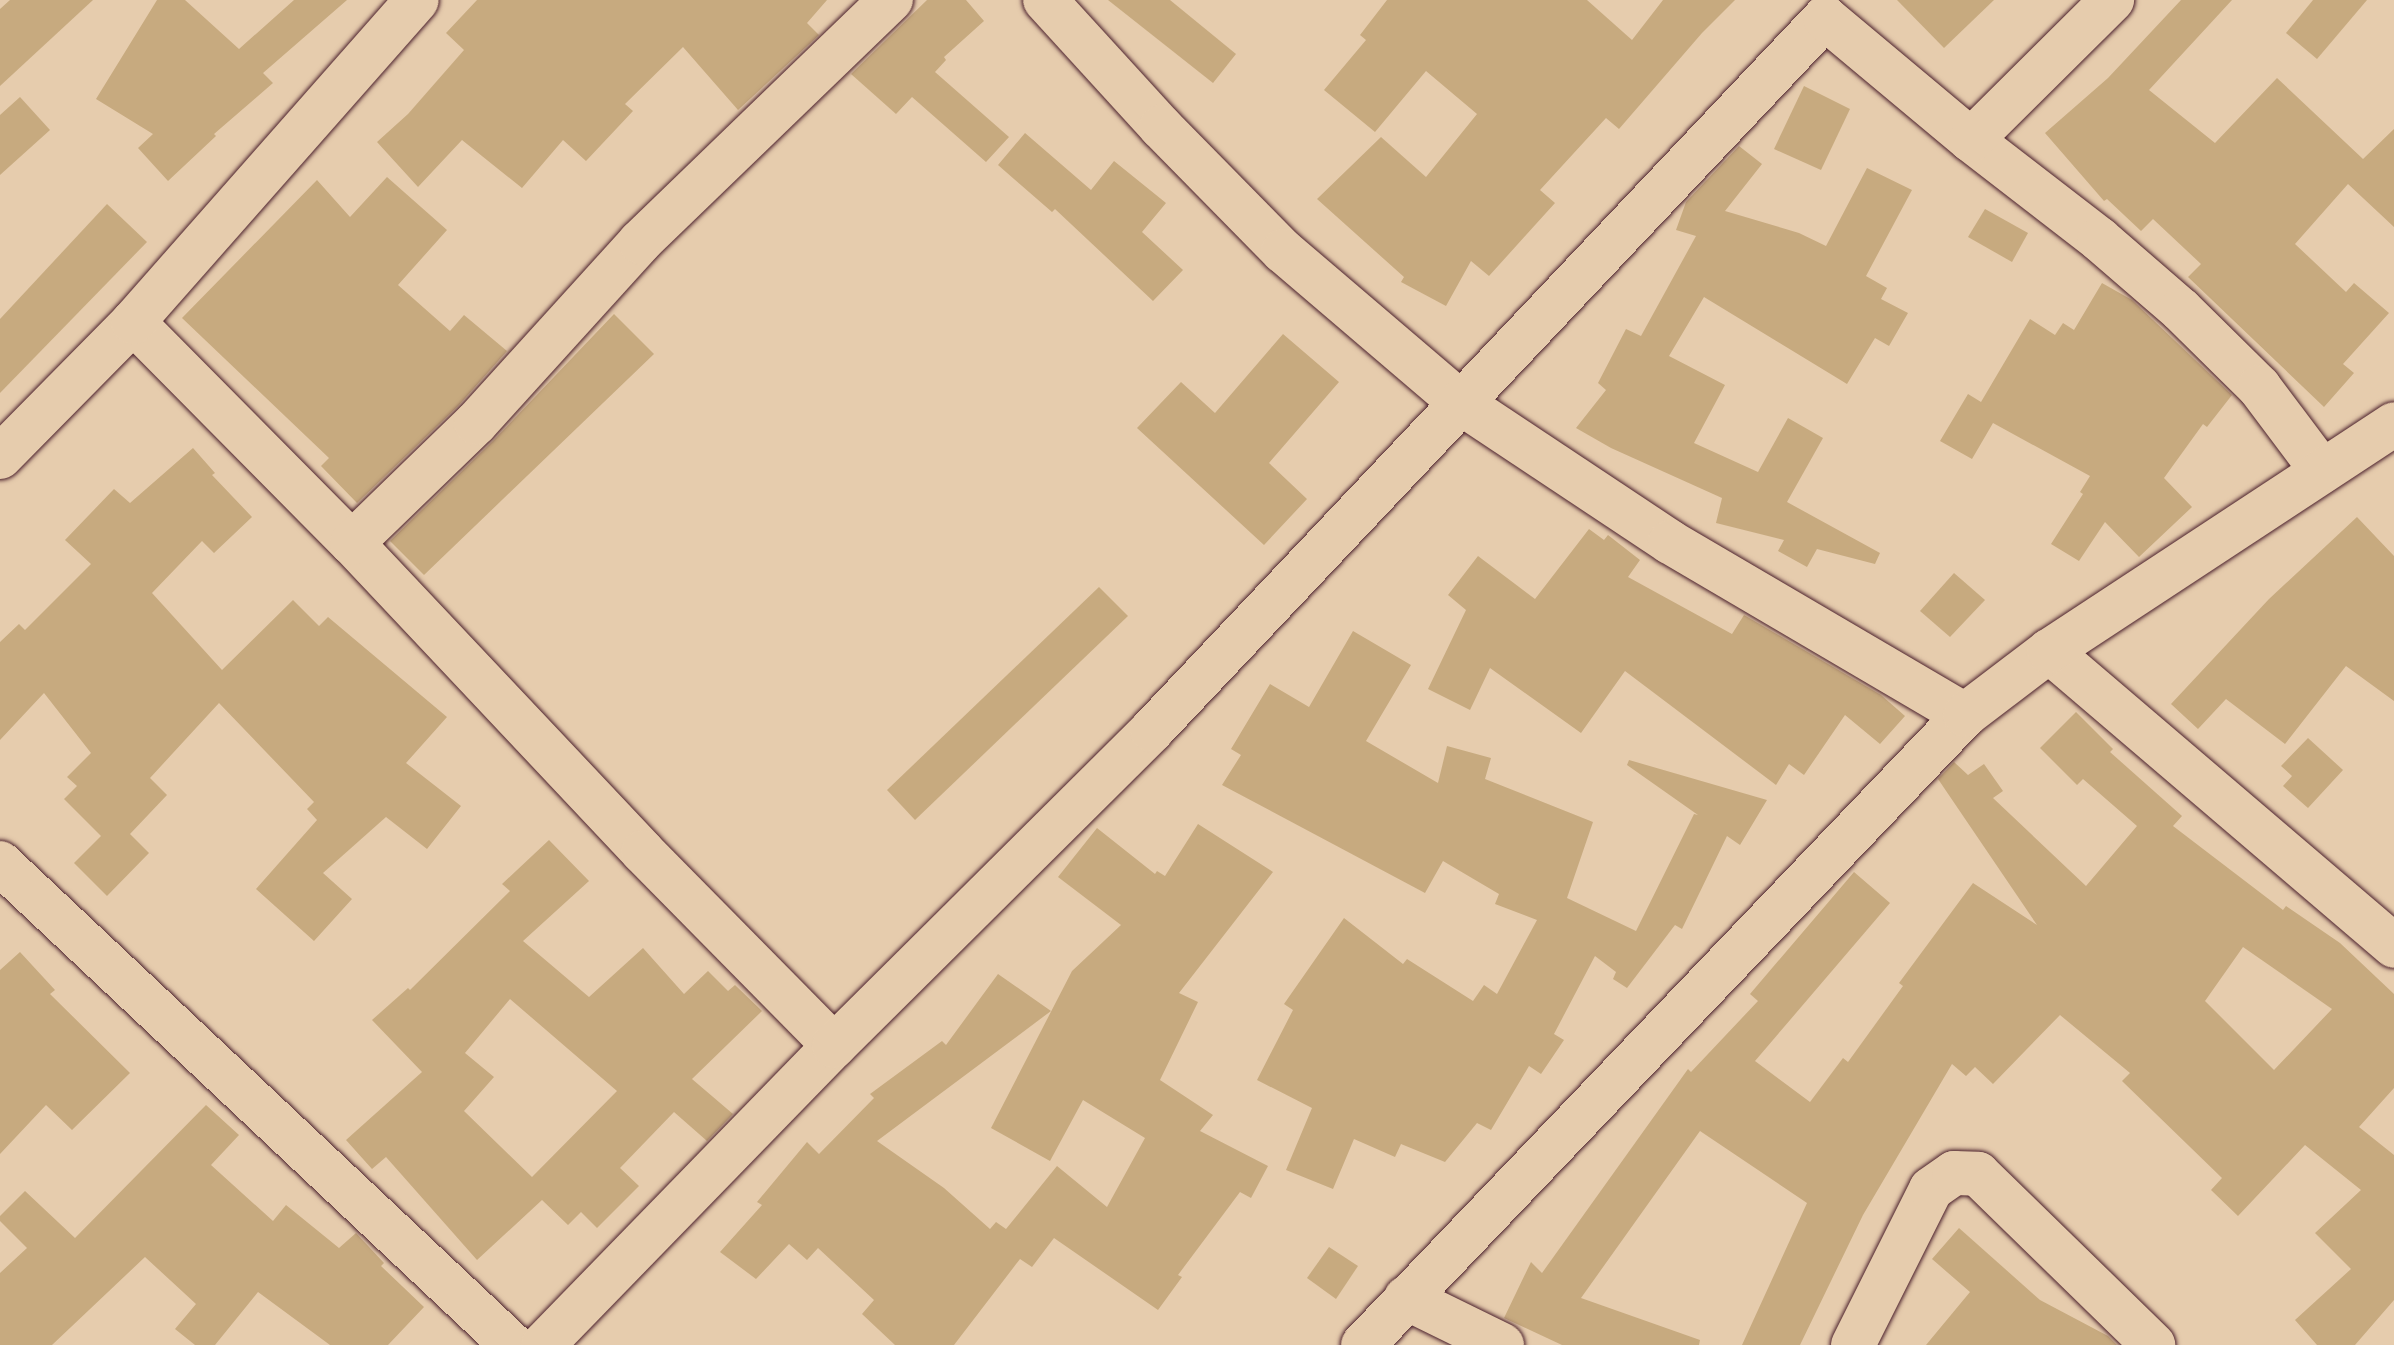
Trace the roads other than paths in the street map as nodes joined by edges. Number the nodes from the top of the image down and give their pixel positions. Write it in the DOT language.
graph roads {
  1 [pos="417,0"];
  2 [pos="891,0"];
  3 [pos="1045,0"];
  4 [pos="2112,0"];
  5 [pos="1816,9"];
  6 [pos="1971,140"];
  7 [pos="133,322"];
  8 [pos="1461,403"];
  9 [pos="2394,424"];
  10 [pos="0,457"];
  11 [pos="2322,471"];
  12 [pos="352,543"];
  13 [pos="2049,651"];
  14 [pos="1965,715"];
  15 [pos="0,863"];
  16 [pos="2394,946"];
  17 [pos="834,1046"];
  18 [pos="1406,1298"];
  19 [pos="512,1345"];
  20 [pos="543,1345"];
  21 [pos="1363,1345"];
  22 [pos="1502,1345"];
  23 [pos="1853,1345"];
  24 [pos="2153,1345"];
  1 -- 7 [label="street"];
  2 -- 12 [label="street"];
  3 -- 8 [label="street"];
  4 -- 6 [label="street"];
  5 -- 6 [label="street"];
  5 -- 8 [label="street"];
  6 -- 11 [label="street"];
  7 -- 10 [label="street"];
  7 -- 12 [label="street"];
  8 -- 14 [label="street"];
  8 -- 17 [label="street"];
  9 -- 11 [label="street"];
  11 -- 13 [label="street"];
  12 -- 17 [label="street"];
  13 -- 14 [label="street"];
  13 -- 16 [label="street"];
  14 -- 18 [label="street"];
  15 -- 19 [label="street"];
  17 -- 20 [label="street"];
  18 -- 21 [label="street"];
  18 -- 22 [label="street"];
  23 -- 24 [label="street"];
}
